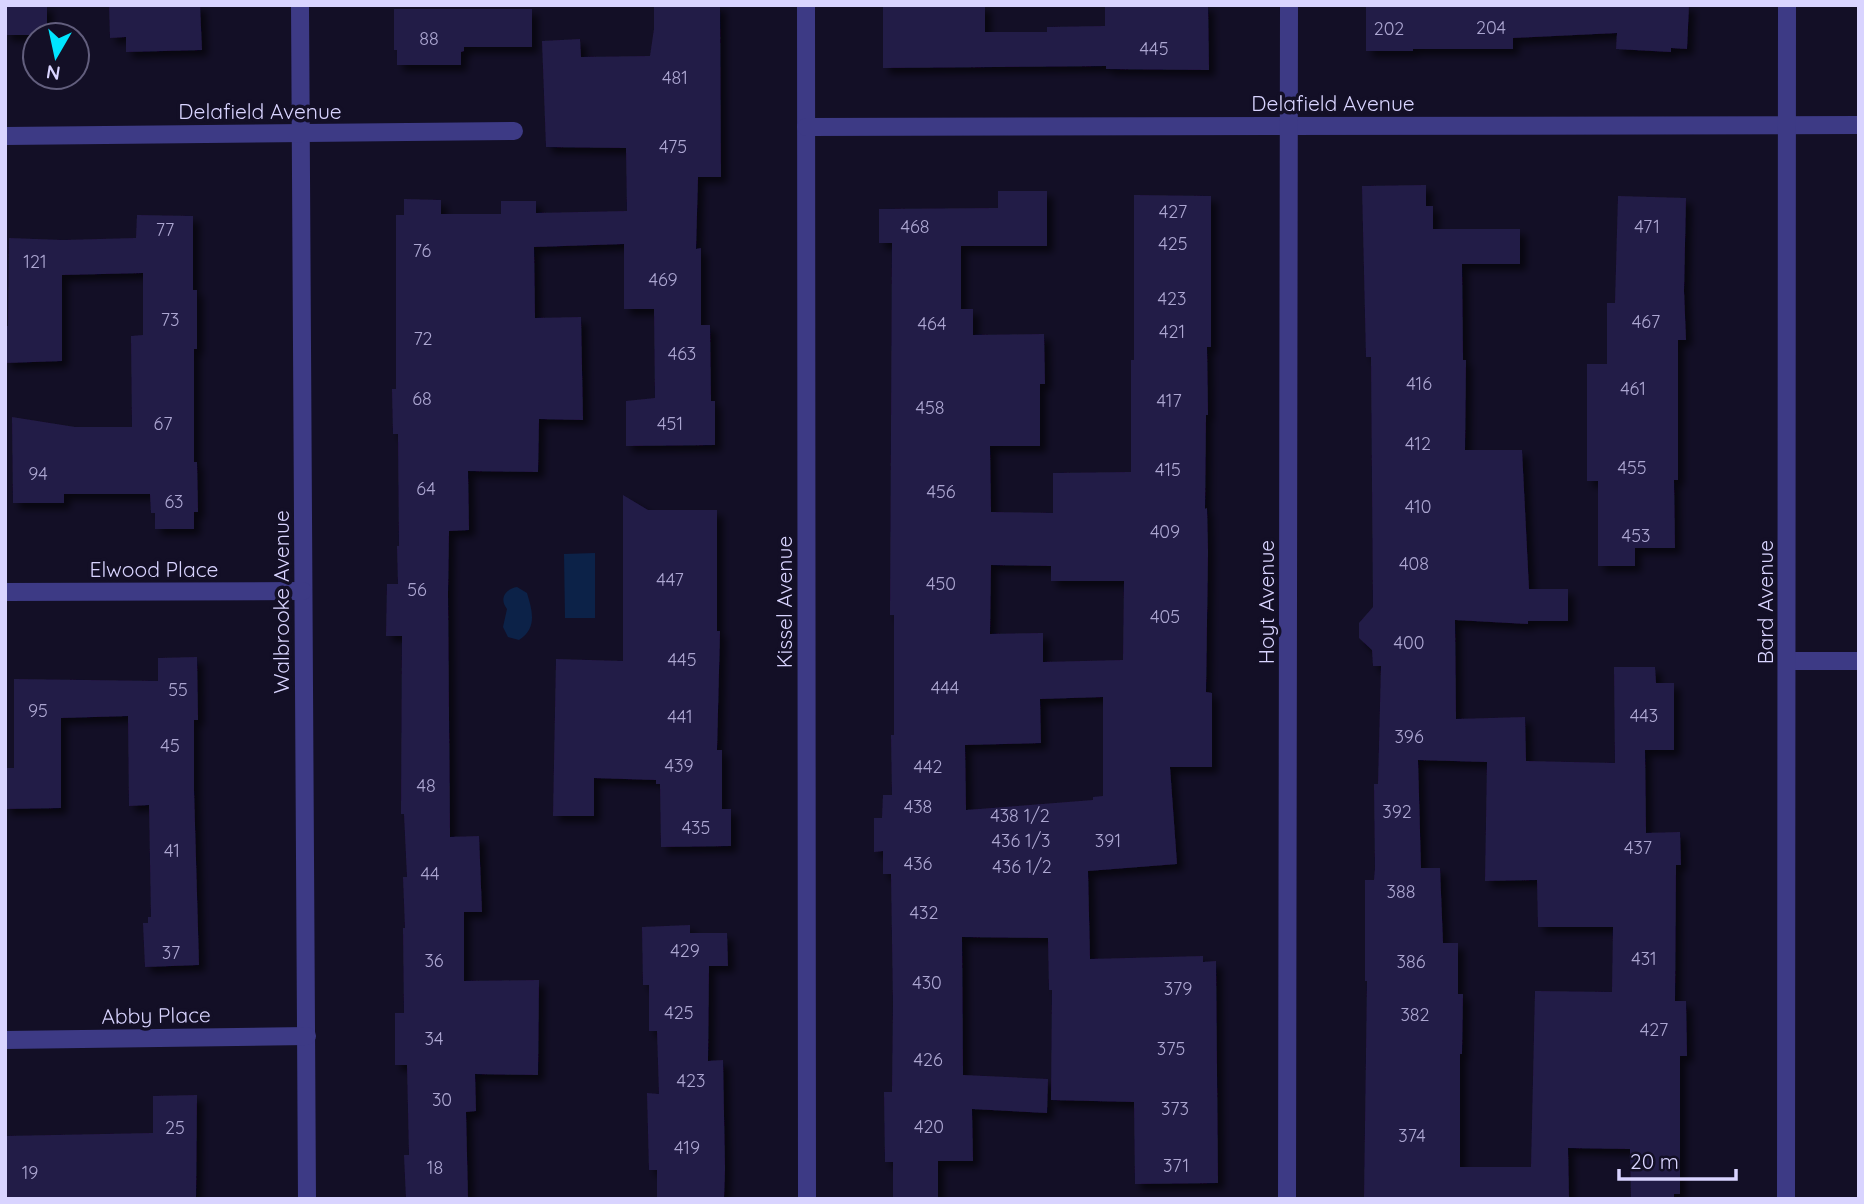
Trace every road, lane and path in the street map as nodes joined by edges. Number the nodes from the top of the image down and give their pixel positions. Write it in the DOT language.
graph roads {
  1 [pos="300,5"];
  2 [pos="806,5"];
  3 [pos="1289,5"];
  4 [pos="1787,5"];
  5 [pos="1786,125"];
  6 [pos="1859,125"];
  7 [pos="806,127"];
  8 [pos="1289,127"];
  9 [pos="514,131"];
  10 [pos="301,133"];
  11 [pos="5,136"];
  12 [pos="303,591"];
  13 [pos="5,592"];
  14 [pos="1788,661"];
  15 [pos="1859,661"];
  16 [pos="307,1036"];
  17 [pos="5,1040"];
  18 [pos="307,1199"];
  19 [pos="807,1199"];
  20 [pos="1287,1199"];
  21 [pos="1786,1199"];
  1 -- 10 [label="street, Walbrooke Avenue"];
  2 -- 7 [label="street, Kissel Avenue"];
  3 -- 8 [label="street, Hoyt Avenue"];
  4 -- 5 [label="street, Bard Avenue"];
  5 -- 6 [label="street, Delafield Avenue"];
  5 -- 8 [label="street, Delafield Avenue"];
  5 -- 14 [label="street, Bard Avenue"];
  7 -- 8 [label="street, Delafield Avenue"];
  7 -- 19 [label="street, Kissel Avenue"];
  8 -- 20 [label="street, Hoyt Avenue"];
  9 -- 10 [label="street, Delafield Avenue"];
  10 -- 11 [label="street, Delafield Avenue"];
  10 -- 12 [label="street, Walbrooke Avenue"];
  12 -- 13 [label="street, Elwood Place"];
  12 -- 16 [label="street, Walbrooke Avenue"];
  14 -- 15 [label="street"];
  14 -- 21 [label="street, Bard Avenue"];
  16 -- 17 [label="street, Abby Place"];
  16 -- 18 [label="street, Walbrooke Avenue"];
}
